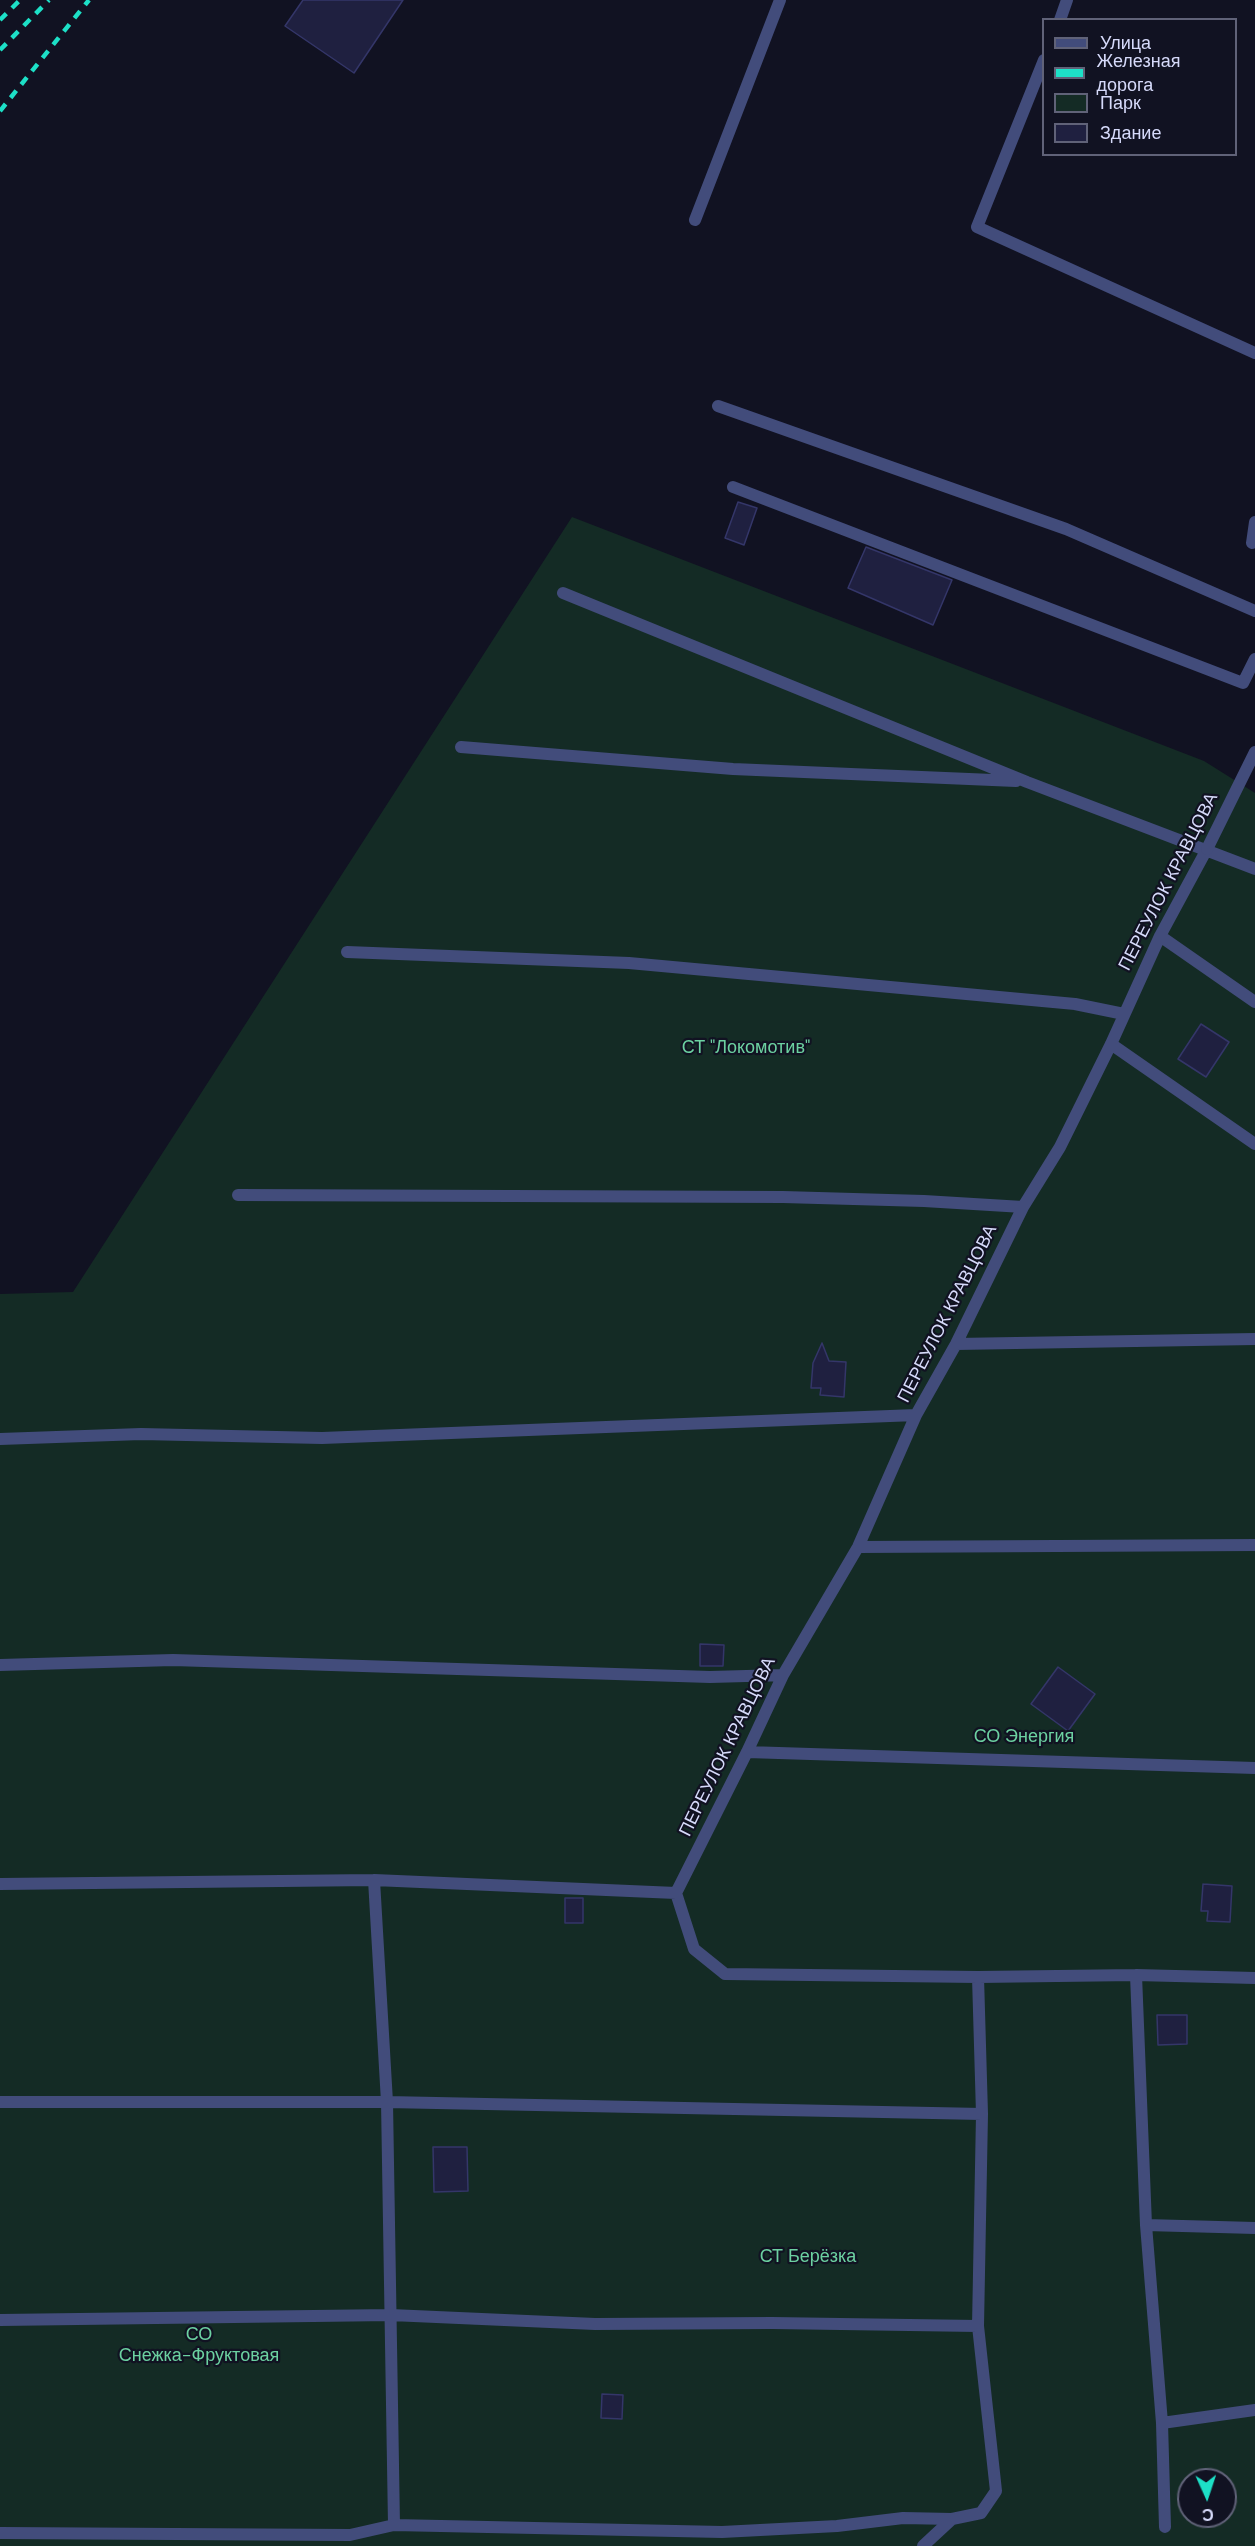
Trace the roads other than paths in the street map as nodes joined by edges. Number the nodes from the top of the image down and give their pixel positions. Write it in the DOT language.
graph roads {
  1 [pos="780,0"];
  2 [pos="1067,0"];
  3 [pos="1061,18"];
  4 [pos="1042,65"];
  5 [pos="695,220"];
  6 [pos="1255,353"];
  7 [pos="718,406"];
  8 [pos="733,487"];
  9 [pos="1255,522"];
  10 [pos="1252,543"];
  11 [pos="563,593"];
  12 [pos="1255,611"];
  13 [pos="1255,659"];
  14 [pos="461,747"];
  15 [pos="1255,752"];
  16 [pos="1027,782"];
  17 [pos="1207,849"];
  18 [pos="1255,869"];
  19 [pos="1160,936"];
  20 [pos="347,952"];
  21 [pos="1255,1002"];
  22 [pos="1124,1014"];
  23 [pos="1111,1044"];
  24 [pos="1255,1144"];
  25 [pos="238,1195"];
  26 [pos="1023,1207"];
  27 [pos="1255,1339"];
  28 [pos="956,1344"];
  29 [pos="916,1415"];
  30 [pos="0,1439"];
  31 [pos="1255,1545"];
  32 [pos="858,1547"];
  33 [pos="0,1665"];
  34 [pos="783,1675"];
  35 [pos="747,1752"];
  36 [pos="1255,1768"];
  37 [pos="374,1880"];
  38 [pos="0,1884"];
  39 [pos="676,1893"];
  40 [pos="1136,1975"];
  41 [pos="978,1977"];
  42 [pos="1255,1978"];
  43 [pos="0,2102"];
  44 [pos="387,2102"];
  45 [pos="982,2114"];
  46 [pos="1146,2226"];
  47 [pos="1255,2228"];
  48 [pos="391,2315"];
  49 [pos="0,2320"];
  50 [pos="978,2326"];
  51 [pos="1255,2410"];
  52 [pos="1162,2423"];
  53 [pos="952,2519"];
  54 [pos="394,2525"];
  55 [pos="1165,2527"];
  56 [pos="0,2533"];
  57 [pos="923,2546"];
  1 -- 5 [label="street"];
  2 -- 3 [label="street"];
  4 -- 6 [label="street"];
  7 -- 12 [label="street"];
  8 -- 13 [label="street"];
  9 -- 10 [label="street"];
  11 -- 16 [label="street"];
  14 -- 16 [label="street"];
  15 -- 17 [label="street, ПЕРЕУЛОК КРАВЦОВА"];
  16 -- 17 [label="street"];
  17 -- 18 [label="street"];
  17 -- 19 [label="street, ПЕРЕУЛОК КРАВЦОВА"];
  19 -- 21 [label="street"];
  19 -- 22 [label="street, ПЕРЕУЛОК КРАВЦОВА"];
  20 -- 22 [label="street"];
  22 -- 23 [label="street, ПЕРЕУЛОК КРАВЦОВА"];
  23 -- 24 [label="street"];
  23 -- 26 [label="street, ПЕРЕУЛОК КРАВЦОВА"];
  25 -- 26 [label="street"];
  26 -- 28 [label="street, ПЕРЕУЛОК КРАВЦОВА"];
  27 -- 28 [label="street"];
  28 -- 29 [label="street, ПЕРЕУЛОК КРАВЦОВА"];
  29 -- 30 [label="street"];
  29 -- 32 [label="street, ПЕРЕУЛОК КРАВЦОВА"];
  31 -- 32 [label="street"];
  32 -- 34 [label="street, ПЕРЕУЛОК КРАВЦОВА"];
  33 -- 34 [label="street"];
  34 -- 35 [label="street, ПЕРЕУЛОК КРАВЦОВА"];
  35 -- 36 [label="street"];
  35 -- 39 [label="street, ПЕРЕУЛОК КРАВЦОВА"];
  37 -- 38 [label="street"];
  37 -- 39 [label="street"];
  37 -- 44 [label="street"];
  39 -- 41 [label="street"];
  40 -- 41 [label="street"];
  40 -- 42 [label="street"];
  40 -- 46 [label="street"];
  41 -- 45 [label="street"];
  43 -- 44 [label="street"];
  44 -- 45 [label="street"];
  44 -- 48 [label="street"];
  45 -- 50 [label="street"];
  46 -- 47 [label="street"];
  46 -- 52 [label="street"];
  48 -- 49 [label="street"];
  48 -- 50 [label="street"];
  48 -- 54 [label="street"];
  50 -- 53 [label="street"];
  51 -- 52 [label="street"];
  52 -- 55 [label="street"];
  53 -- 54 [label="street"];
  53 -- 57 [label="street"];
  54 -- 56 [label="street"];
}
